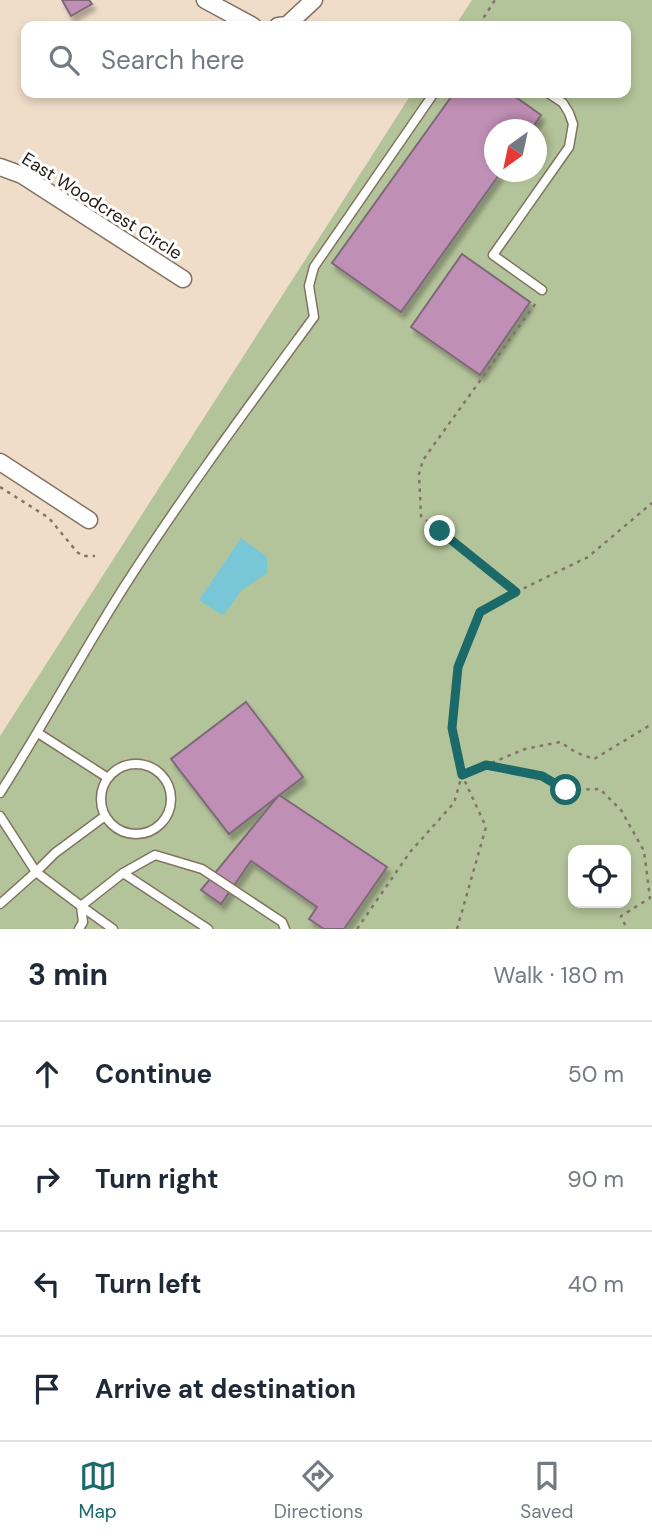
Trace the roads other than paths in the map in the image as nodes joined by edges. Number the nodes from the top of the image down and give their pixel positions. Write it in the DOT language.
graph roads {
  1 [pos="205,0"];
  2 [pos="314,0"];
  3 [pos="244,21"];
  4 [pos="291,21"];
  5 [pos="431,98"];
  6 [pos="555,98"];
  7 [pos="0,167"];
  8 [pos="183,279"];
  9 [pos="542,290"];
  10 [pos="0,462"];
  11 [pos="89,520"];
  12 [pos="38,733"];
  13 [pos="108,778"];
  14 [pos="0,793"];
  15 [pos="0,816"];
  16 [pos="105,816"];
  17 [pos="36,872"];
  18 [pos="123,873"];
  19 [pos="0,904"];
  20 [pos="81,906"];
  21 [pos="79,929"];
  22 [pos="113,929"];
  23 [pos="208,929"];
  24 [pos="285,929"];
  1 -- 3 [label="street"];
  2 -- 4 [label="street"];
  5 -- 12 [label="lane"];
  6 -- 9 [label="lane"];
  7 -- 8 [label="street, East Woodcrest Circle"];
  10 -- 11 [label="street"];
  12 -- 13 [label="lane"];
  12 -- 14 [label="lane"];
  13 -- 16 [label="lane"];
  13 -- 16 [label="lane"];
  15 -- 17 [label="lane"];
  16 -- 17 [label="lane"];
  17 -- 19 [label="lane"];
  17 -- 20 [label="lane"];
  18 -- 20 [label="lane"];
  18 -- 23 [label="lane"];
  18 -- 24 [label="lane"];
  20 -- 21 [label="lane"];
  20 -- 22 [label="lane"];
}
